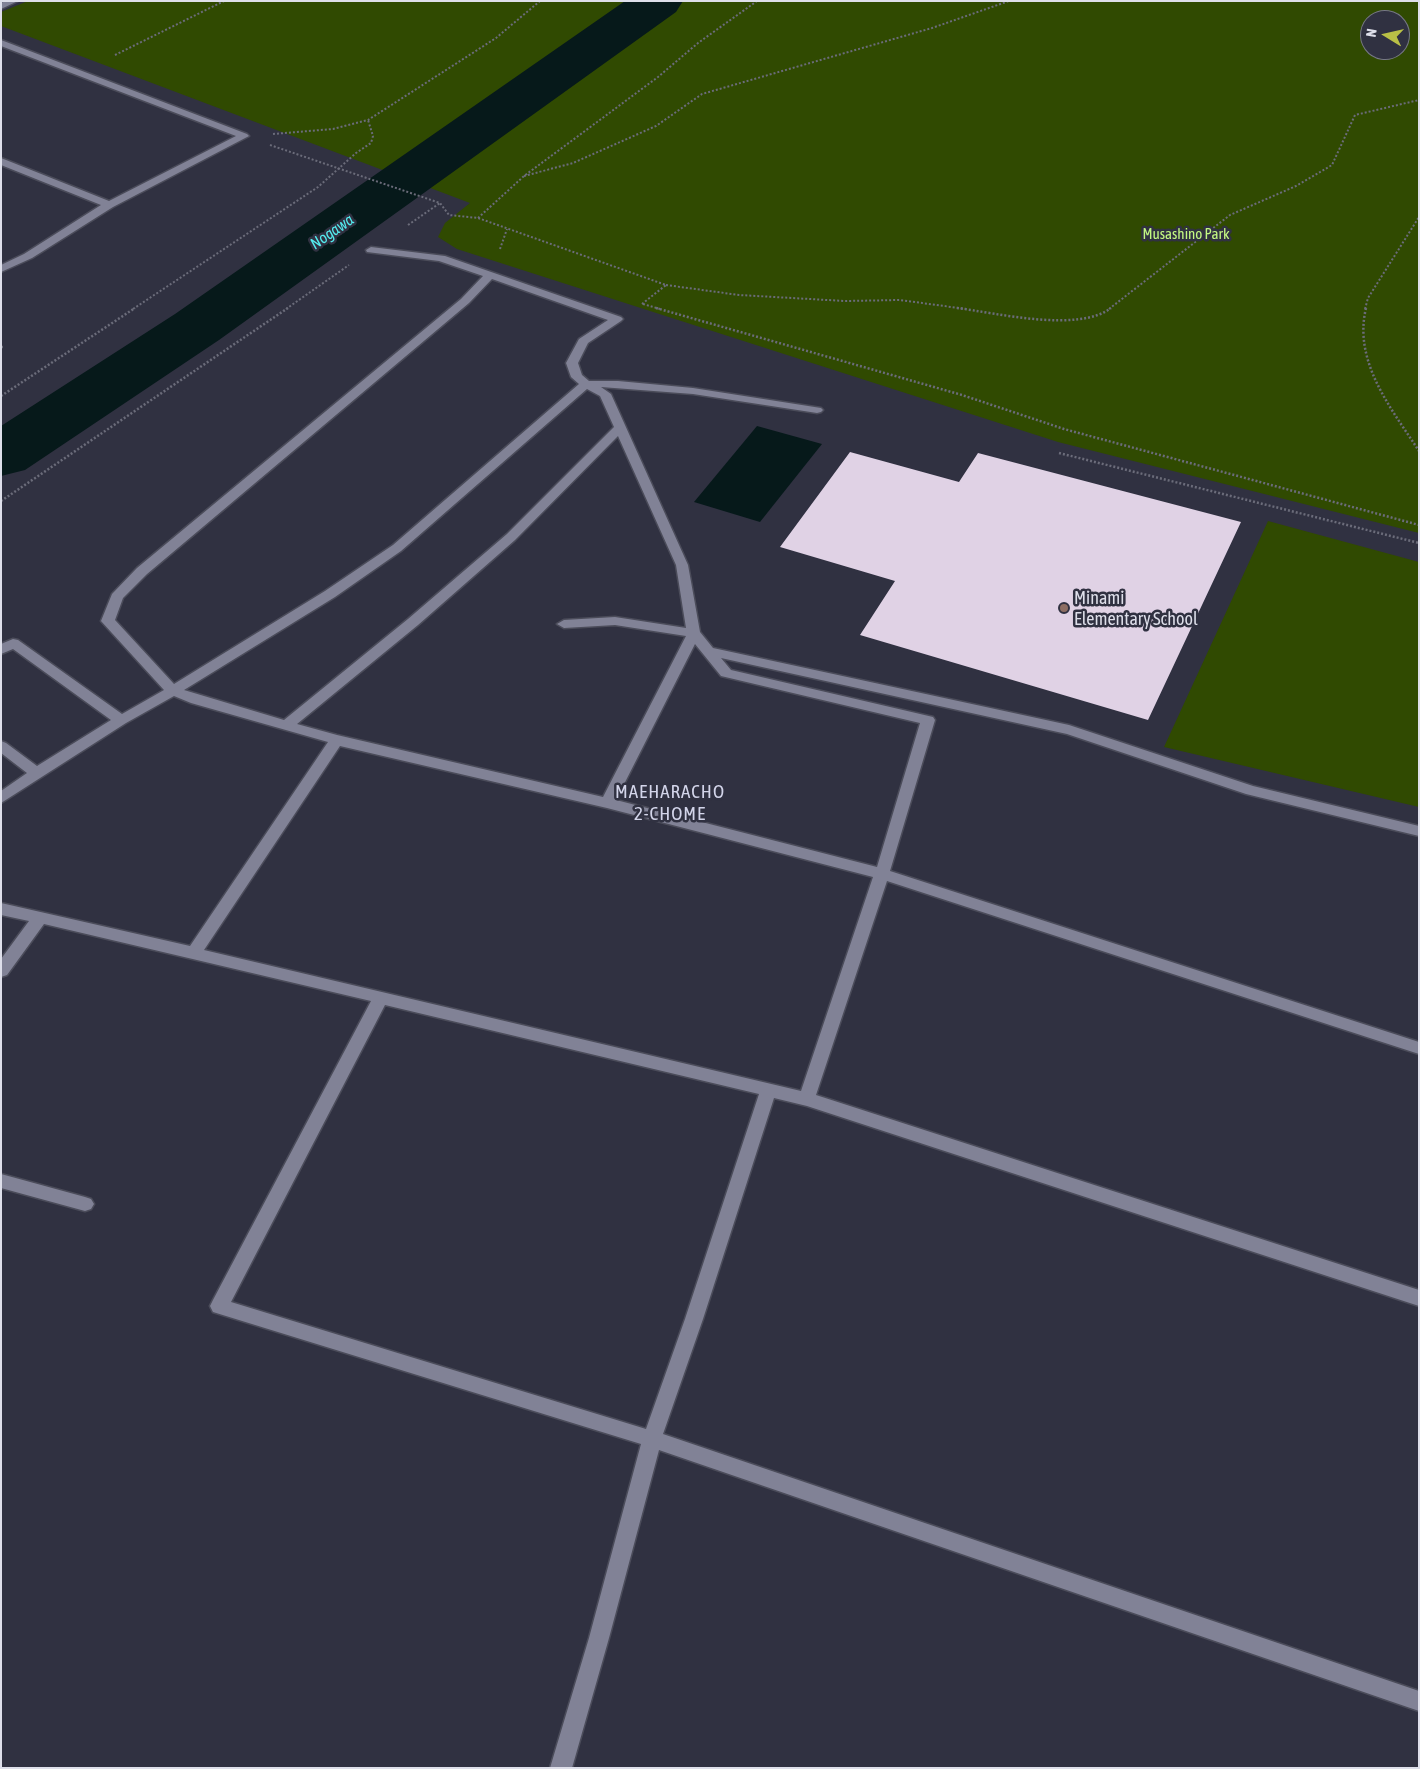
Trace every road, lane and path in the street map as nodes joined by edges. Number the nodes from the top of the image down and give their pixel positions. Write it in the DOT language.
graph roads {
  1 [pos="14,1"];
  2 [pos="224,1"];
  3 [pos="540,1"];
  4 [pos="757,1"];
  5 [pos="1009,1"];
  6 [pos="1,6"];
  7 [pos="1,43"];
  8 [pos="73,71"];
  9 [pos="1419,100"];
  10 [pos="368,120"];
  11 [pos="244,136"];
  12 [pos="1,160"];
  13 [pos="339,168"];
  14 [pos="524,176"];
  15 [pos="440,203"];
  16 [pos="109,205"];
  17 [pos="1419,217"];
  18 [pos="478,218"];
  19 [pos="371,250"];
  20 [pos="1,269"];
  21 [pos="490,275"];
  22 [pos="666,286"];
  23 [pos="643,304"];
  24 [pos="617,318"];
  25 [pos="586,384"];
  26 [pos="1,396"];
  27 [pos="817,410"];
  28 [pos="620,427"];
  29 [pos="1419,451"];
  30 [pos="1059,454"];
  31 [pos="1,501"];
  32 [pos="1419,525"];
  33 [pos="1419,543"];
  34 [pos="564,624"];
  35 [pos="694,633"];
  36 [pos="1,650"];
  37 [pos="708,651"];
  38 [pos="173,691"];
  39 [pos="121,720"];
  40 [pos="286,726"];
  41 [pos="337,740"];
  42 [pos="1,746"];
  43 [pos="37,772"];
  44 [pos="1,798"];
  45 [pos="607,803"];
  46 [pos="1419,831"];
  47 [pos="882,874"];
  48 [pos="1,909"];
  49 [pos="40,918"];
  50 [pos="194,953"];
  51 [pos="1,970"];
  52 [pos="381,997"];
  53 [pos="1419,1048"];
  54 [pos="769,1089"];
  55 [pos="806,1098"];
  56 [pos="1,1181"];
  57 [pos="86,1204"];
  58 [pos="1419,1298"];
  59 [pos="652,1439"];
  60 [pos="1419,1701"];
  61 [pos="561,1768"];
  1 -- 6 [label="street"];
  2 -- 8 [label="path"];
  3 -- 10 [label="path"];
  4 -- 14 [label="path"];
  5 -- 14 [label="path"];
  7 -- 8 [label="street"];
  8 -- 11 [label="street"];
  9 -- 22 [label="path"];
  10 -- 11 [label="path"];
  10 -- 13 [label="path"];
  11 -- 13 [label="path"];
  11 -- 16 [label="street"];
  12 -- 16 [label="street"];
  13 -- 15 [label="path"];
  13 -- 26 [label="path"];
  14 -- 18 [label="path"];
  15 -- 18 [label="path"];
  15 -- 19 [label="path"];
  16 -- 20 [label="street"];
  17 -- 29 [label="path"];
  18 -- 22 [label="path"];
  19 -- 21 [label="street"];
  19 -- 31 [label="path"];
  21 -- 24 [label="street"];
  21 -- 38 [label="street"];
  22 -- 23 [label="path"];
  23 -- 24 [label="path"];
  23 -- 32 [label="path"];
  24 -- 25 [label="street"];
  25 -- 27 [label="street"];
  25 -- 28 [label="street"];
  25 -- 38 [label="street"];
  28 -- 35 [label="street"];
  28 -- 40 [label="street"];
  30 -- 33 [label="path"];
  34 -- 35 [label="street"];
  35 -- 37 [label="street"];
  35 -- 45 [label="street"];
  36 -- 39 [label="street"];
  37 -- 46 [label="street"];
  37 -- 47 [label="street"];
  38 -- 39 [label="street"];
  38 -- 40 [label="street"];
  39 -- 43 [label="street"];
  40 -- 41 [label="street"];
  41 -- 45 [label="street"];
  41 -- 50 [label="street"];
  42 -- 43 [label="street"];
  43 -- 44 [label="street"];
  45 -- 47 [label="street"];
  47 -- 53 [label="street"];
  47 -- 55 [label="street"];
  48 -- 49 [label="street"];
  49 -- 50 [label="street"];
  49 -- 51 [label="street"];
  50 -- 52 [label="street"];
  52 -- 54 [label="street"];
  52 -- 59 [label="street"];
  54 -- 55 [label="street"];
  54 -- 59 [label="street"];
  55 -- 58 [label="street"];
  56 -- 57 [label="street"];
  59 -- 60 [label="street"];
  59 -- 61 [label="street"];
}
